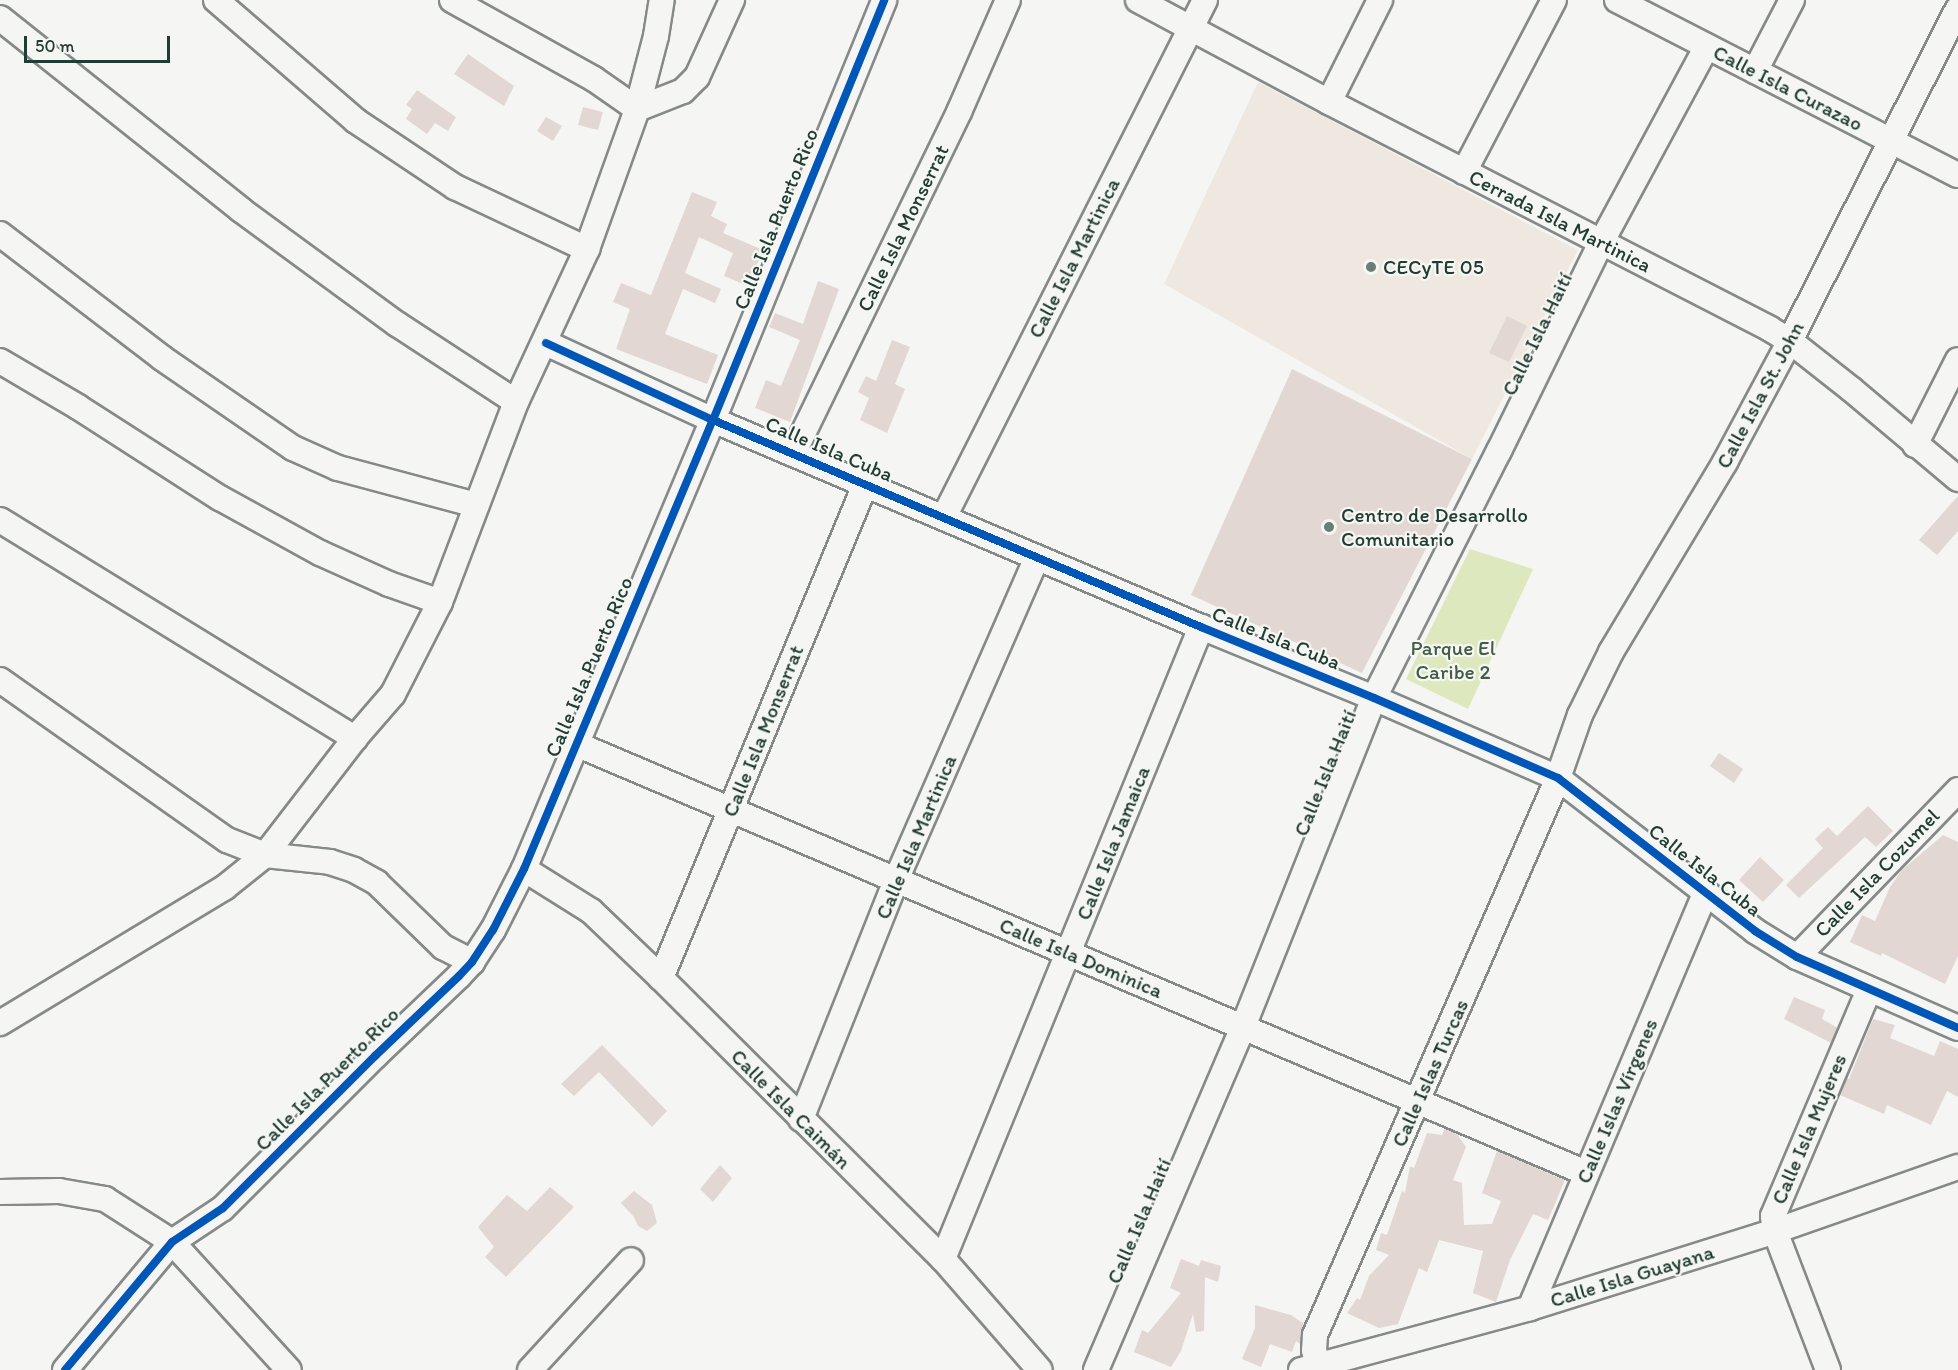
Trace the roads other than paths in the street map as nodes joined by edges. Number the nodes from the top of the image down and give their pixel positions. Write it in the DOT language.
graph roads {
  1 [pos="216,0"];
  2 [pos="452,0"];
  3 [pos="662,0"];
  4 [pos="732,0"];
  5 [pos="884,0"];
  6 [pos="1008,0"];
  7 [pos="1138,0"];
  8 [pos="1205,0"];
  9 [pos="1380,0"];
  10 [pos="1554,0"];
  11 [pos="1617,0"];
  12 [pos="1792,0"];
  13 [pos="1958,9"];
  14 [pos="0,18"];
  15 [pos="1191,27"];
  16 [pos="1707,46"];
  17 [pos="1755,71"];
  18 [pos="1329,102"];
  19 [pos="637,109"];
  20 [pos="1891,140"];
  21 [pos="1464,172"];
  22 [pos="1958,175"];
  23 [pos="0,234"];
  24 [pos="1602,241"];
  25 [pos="587,249"];
  26 [pos="1790,341"];
  27 [pos="546,343"];
  28 [pos="1958,360"];
  29 [pos="0,361"];
  30 [pos="516,402"];
  31 [pos="713,420"];
  32 [pos="1915,445"];
  33 [pos="793,454"];
  34 [pos="1958,479"];
  35 [pos="865,485"];
  36 [pos="476,505"];
  37 [pos="944,517"];
  38 [pos="0,520"];
  39 [pos="1037,557"];
  40 [pos="440,602"];
  41 [pos="1201,627"];
  42 [pos="0,680"];
  43 [pos="1374,698"];
  44 [pos="355,738"];
  45 [pos="576,744"];
  46 [pos="1558,778"];
  47 [pos="1958,790"];
  48 [pos="731,810"];
  49 [pos="1947,814"];
  50 [pos="265,855"];
  51 [pos="524,868"];
  52 [pos="896,880"];
  53 [pos="1705,893"];
  54 [pos="1068,953"];
  55 [pos="1797,957"];
  56 [pos="472,962"];
  57 [pos="661,978"];
  58 [pos="1869,990"];
  59 [pos="0,1023"];
  60 [pos="1243,1027"];
  61 [pos="1958,1028"];
  62 [pos="1419,1102"];
  63 [pos="801,1119"];
  64 [pos="1958,1167"];
  65 [pos="1586,1173"];
  66 [pos="0,1192"];
  67 [pos="1775,1231"];
  68 [pos="172,1242"];
  69 [pos="943,1259"];
  70 [pos="631,1260"];
  71 [pos="1530,1308"];
  72 [pos="1312,1369"];
  73 [pos="65,1370"];
  74 [pos="289,1370"];
  75 [pos="530,1370"];
  76 [pos="1040,1370"];
  77 [pos="1096,1370"];
  78 [pos="1827,1370"];
  1 -- 25 [label="street"];
  2 -- 19 [label="street"];
  3 -- 19 [label="street"];
  4 -- 19 [label="street"];
  5 -- 31 [label="street, Calle Isla Puerto Rico"];
  6 -- 33 [label="street, Calle Isla Monserrat"];
  7 -- 15 [label="street, Cerrada Isla Martinica"];
  8 -- 15 [label="street, Calle Isla Martinica"];
  9 -- 18 [label="street"];
  10 -- 21 [label="street"];
  11 -- 16 [label="street, Calle Isla Curazao"];
  12 -- 17 [label="street"];
  13 -- 20 [label="street, Calle Isla St. John"];
  14 -- 30 [label="street"];
  15 -- 18 [label="street, Cerrada Isla Martinica"];
  15 -- 37 [label="street, Calle Isla Martinica"];
  16 -- 17 [label="street, Calle Isla Curazao"];
  16 -- 24 [label="street, Calle Isla Haití"];
  17 -- 20 [label="street, Calle Isla Curazao"];
  18 -- 21 [label="street, Cerrada Isla Martinica"];
  19 -- 25 [label="street"];
  20 -- 22 [label="street, Calle Isla Curazao"];
  20 -- 26 [label="street, Calle Isla St. John"];
  21 -- 24 [label="street, Cerrada Isla Martinica"];
  23 -- 36 [label="street"];
  24 -- 26 [label="street, Cerrada Isla Martinica"];
  24 -- 43 [label="street, Calle Isla Haití"];
  25 -- 27 [label="street"];
  26 -- 32 [label="street, Cerrada Isla Martinica"];
  26 -- 46 [label="street, Calle Isla St. John"];
  27 -- 30 [label="street"];
  27 -- 31 [label="street, Calle Isla Cuba"];
  28 -- 32 [label="street"];
  29 -- 40 [label="street"];
  30 -- 36 [label="street"];
  31 -- 33 [label="street, Calle Isla Cuba"];
  31 -- 45 [label="street, Calle Isla Puerto Rico"];
  32 -- 34 [label="street, Cerrada Isla Martinica"];
  33 -- 35 [label="street, Calle Isla Cuba"];
  35 -- 37 [label="street, Calle Isla Cuba"];
  35 -- 48 [label="street, Calle Isla Monserrat"];
  36 -- 40 [label="street"];
  37 -- 39 [label="street, Calle Isla Cuba"];
  38 -- 44 [label="street"];
  39 -- 41 [label="street, Calle Isla Cuba"];
  39 -- 52 [label="street, Calle Isla Martinica"];
  40 -- 44 [label="street"];
  41 -- 43 [label="street, Calle Isla Cuba"];
  41 -- 54 [label="street, Calle Isla Jamaica"];
  42 -- 50 [label="street"];
  43 -- 46 [label="street, Calle Isla Cuba"];
  43 -- 60 [label="street, Calle Isla Haití"];
  44 -- 50 [label="street"];
  45 -- 48 [label="street, Calle Isla Dominica"];
  45 -- 51 [label="street, Calle Isla Puerto Rico"];
  46 -- 53 [label="street, Calle Isla Cuba"];
  46 -- 62 [label="street, Calle Islas Turcas"];
  47 -- 49 [label="street, Calle Isla Cozumel"];
  48 -- 52 [label="street, Calle Isla Dominica"];
  48 -- 57 [label="street, Calle Isla Monserrat"];
  49 -- 55 [label="street, Calle Isla Cozumel"];
  50 -- 56 [label="street"];
  50 -- 59 [label="street"];
  51 -- 56 [label="street, Calle Isla Puerto Rico"];
  51 -- 57 [label="street, Calle Isla Caimán"];
  52 -- 54 [label="street, Calle Isla Dominica"];
  52 -- 63 [label="street, Calle Isla Martinica"];
  53 -- 55 [label="street, Calle Isla Cuba"];
  53 -- 65 [label="street, Calle Islas Vírgenes"];
  54 -- 60 [label="street, Calle Isla Dominica"];
  54 -- 69 [label="street, Calle Isla Jamaica"];
  55 -- 58 [label="street, Calle Isla Cuba"];
  56 -- 68 [label="street, Calle Isla Puerto Rico"];
  57 -- 63 [label="street, Calle Isla Caimán"];
  58 -- 61 [label="street, Calle Isla Cuba"];
  58 -- 67 [label="street, Calle Isla Mujeres"];
  60 -- 62 [label="street, Calle Isla Dominica"];
  60 -- 77 [label="street, Calle Isla Haití"];
  62 -- 65 [label="street, Calle Isla Dominica"];
  62 -- 72 [label="street, Calle Islas Turcas"];
  63 -- 69 [label="street, Calle Isla Caimán"];
  64 -- 67 [label="street, Calle Isla Guayana"];
  65 -- 71 [label="street, Calle Islas Vírgenes"];
  66 -- 68 [label="street"];
  67 -- 71 [label="street, Calle Isla Guayana"];
  67 -- 78 [label="street, Calle Isla Mujeres"];
  68 -- 73 [label="street, Calle Isla Puerto Rico"];
  68 -- 74 [label="street"];
  69 -- 76 [label="street, Calle Isla Caimán"];
  70 -- 75 [label="street"];
  71 -- 72 [label="street, Calle Isla Guayana"];
}
